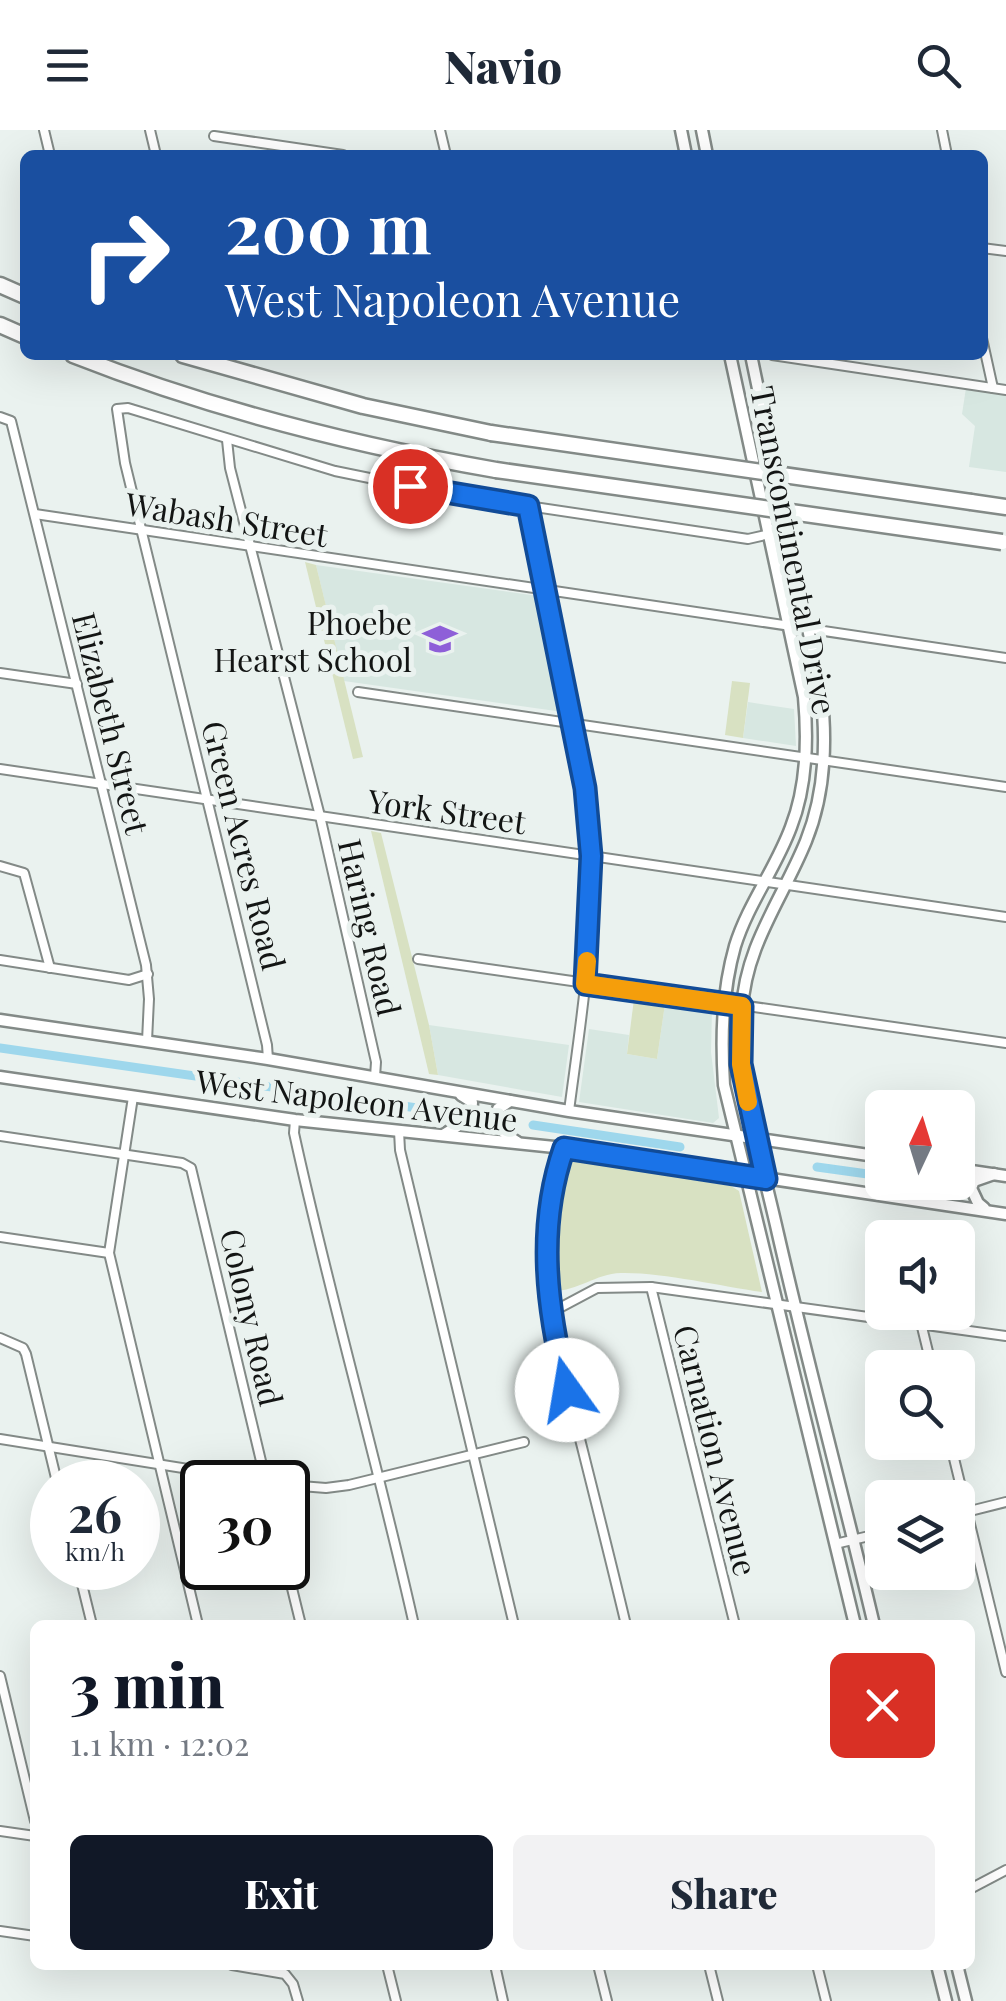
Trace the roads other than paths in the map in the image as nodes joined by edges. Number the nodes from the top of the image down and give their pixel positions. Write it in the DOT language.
graph roads {
  1 [pos="214,136"];
  2 [pos="309,150"];
  3 [pos="87,360"];
  4 [pos="201,360"];
  5 [pos="731,360"];
  6 [pos="751,360"];
  7 [pos="805,360"];
  8 [pos="987,360"];
  9 [pos="993,388"];
  10 [pos="1006,390"];
  11 [pos="0,416"];
  12 [pos="228,440"];
  13 [pos="528,506"];
  14 [pos="1006,506"];
  15 [pos="34,514"];
  16 [pos="786,530"];
  17 [pos="142,531"];
  18 [pos="768,533"];
  19 [pos="1004,543"];
  20 [pos="253,548"];
  21 [pos="546,590"];
  22 [pos="788,626"];
  23 [pos="808,629"];
  24 [pos="1006,658"];
  25 [pos="0,673"];
  26 [pos="76,684"];
  27 [pos="358,692"];
  28 [pos="574,724"];
  29 [pos="806,758"];
  30 [pos="824,761"];
  31 [pos="0,770"];
  32 [pos="102,784"];
  33 [pos="1006,787"];
  34 [pos="208,799"];
  35 [pos="320,816"];
  36 [pos="591,856"];
  37 [pos="0,866"];
  38 [pos="766,880"];
  39 [pos="784,884"];
  40 [pos="1006,917"];
  41 [pos="418,959"];
  42 [pos="0,960"];
  43 [pos="50,968"];
  44 [pos="148,974"];
  45 [pos="585,984"];
  46 [pos="724,1004"];
  47 [pos="742,1006"];
  48 [pos="0,1020"];
  49 [pos="147,1041"];
  50 [pos="1006,1043"];
  51 [pos="268,1059"];
  52 [pos="0,1077"];
  53 [pos="375,1077"];
  54 [pos="455,1091"];
  55 [pos="134,1096"];
  56 [pos="511,1101"];
  57 [pos="569,1111"];
  58 [pos="296,1120"];
  59 [pos="399,1132"];
  60 [pos="0,1136"];
  61 [pos="442,1136"];
  62 [pos="736,1136"];
  63 [pos="756,1138"];
  64 [pos="519,1143"];
  65 [pos="564,1148"];
  66 [pos="124,1154"];
  67 [pos="865,1155"];
  68 [pos="975,1171"];
  69 [pos="1000,1175"];
  70 [pos="746,1176"];
  71 [pos="766,1179"];
  72 [pos="865,1193"];
  73 [pos="915,1200"];
  74 [pos="989,1211"];
  75 [pos="1006,1214"];
  76 [pos="0,1237"];
  77 [pos="108,1254"];
  78 [pos="651,1287"];
  79 [pos="776,1303"];
  80 [pos="795,1306"];
  81 [pos="550,1313"];
  82 [pos="865,1315"];
  83 [pos="967,1330"];
  84 [pos="1006,1336"];
  85 [pos="0,1338"];
  86 [pos="0,1439"];
  87 [pos="524,1442"];
  88 [pos="48,1446"];
  89 [pos="473,1454"];
  90 [pos="52,1460"];
  91 [pos="139,1460"];
  92 [pos="157,1460"];
  93 [pos="263,1460"];
  94 [pos="160,1471"];
  95 [pos="381,1477"];
  96 [pos="310,1487"];
  97 [pos="1006,1502"];
  98 [pos="975,1510"];
  99 [pos="865,1537"];
  100 [pos="854,1540"];
  101 [pos="835,1544"];
  102 [pos="975,1560"];
  103 [pos="83,1590"];
  104 [pos="292,1590"];
  105 [pos="91,1620"];
  106 [pos="197,1620"];
  107 [pos="300,1620"];
  108 [pos="413,1620"];
  109 [pos="513,1620"];
  110 [pos="625,1620"];
  111 [pos="734,1620"];
  112 [pos="854,1620"];
  113 [pos="873,1620"];
  114 [pos="1006,1672"];
  115 [pos="0,1676"];
  116 [pos="30,1801"];
  117 [pos="0,1831"];
  118 [pos="30,1835"];
  119 [pos="1006,1870"];
  120 [pos="975,1886"];
  121 [pos="0,1931"];
  122 [pos="30,1935"];
  123 [pos="264,1970"];
  124 [pos="388,1970"];
  125 [pos="497,1970"];
  126 [pos="599,1970"];
  127 [pos="710,1970"];
  128 [pos="818,1970"];
  129 [pos="938,1970"];
  130 [pos="958,1970"];
  131 [pos="298,2001"];
  132 [pos="396,2001"];
  133 [pos="503,2001"];
  134 [pos="607,2001"];
  135 [pos="718,2001"];
  136 [pos="826,2001"];
  137 [pos="946,2001"];
  138 [pos="966,2001"];
  1 -- 2 [label="street"];
  3 -- 19 [label="highway, bridge"];
  4 -- 14 [label="highway, bridge"];
  5 -- 18 [label="street, Transcontinental Drive"];
  6 -- 16 [label="street, Transcontinental Drive"];
  7 -- 9 [label="street"];
  8 -- 9 [label="street"];
  9 -- 10 [label="street"];
  11 -- 15 [label="street, Elizabeth Street"];
  12 -- 13 [label="street"];
  12 -- 17 [label="street, Green Acres Road"];
  12 -- 20 [label="street, Haring Road"];
  13 -- 18 [label="street"];
  13 -- 21 [label="street"];
  15 -- 17 [label="street, Wabash Street"];
  15 -- 26 [label="street, Elizabeth Street"];
  16 -- 18 [label="street"];
  16 -- 23 [label="street, Transcontinental Drive"];
  17 -- 20 [label="street, Wabash Street"];
  17 -- 34 [label="street, Green Acres Road"];
  18 -- 22 [label="street, Transcontinental Drive"];
  20 -- 21 [label="street, Wabash Street"];
  20 -- 35 [label="street, Haring Road"];
  21 -- 22 [label="street, Wabash Street"];
  21 -- 28 [label="street"];
  22 -- 23 [label="street, Wabash Street"];
  22 -- 29 [label="street, Transcontinental Drive"];
  23 -- 24 [label="street, Wabash Street"];
  23 -- 30 [label="street, Transcontinental Drive"];
  25 -- 26 [label="street"];
  26 -- 32 [label="street, Elizabeth Street"];
  27 -- 28 [label="street"];
  28 -- 29 [label="street"];
  28 -- 36 [label="street"];
  29 -- 30 [label="street"];
  29 -- 38 [label="street, Transcontinental Drive"];
  30 -- 33 [label="street"];
  30 -- 39 [label="street, Transcontinental Drive"];
  31 -- 32 [label="street, York Street"];
  32 -- 34 [label="street, York Street"];
  32 -- 44 [label="street, Elizabeth Street"];
  34 -- 35 [label="street, York Street"];
  34 -- 51 [label="street, Green Acres Road"];
  35 -- 36 [label="street, York Street"];
  35 -- 53 [label="street, Haring Road"];
  36 -- 38 [label="street, York Street"];
  36 -- 45 [label="street"];
  37 -- 43 [label="street"];
  38 -- 39 [label="street, York Street"];
  38 -- 46 [label="street, Transcontinental Drive"];
  39 -- 40 [label="street, York Street"];
  39 -- 47 [label="street, Transcontinental Drive"];
  41 -- 45 [label="street"];
  42 -- 43 [label="street"];
  43 -- 44 [label="street"];
  44 -- 49 [label="street, Elizabeth Street"];
  45 -- 46 [label="street"];
  45 -- 57 [label="street"];
  46 -- 47 [label="street"];
  46 -- 62 [label="street, Transcontinental Drive"];
  47 -- 50 [label="street"];
  47 -- 63 [label="street, Transcontinental Drive"];
  48 -- 49 [label="street, West Napoleon Avenue"];
  49 -- 51 [label="street, West Napoleon Avenue"];
  51 -- 53 [label="street, West Napoleon Avenue"];
  52 -- 55 [label="street, West Napoleon Avenue"];
  53 -- 54 [label="street, West Napoleon Avenue"];
  54 -- 56 [label="street, West Napoleon Avenue"];
  54 -- 61 [label="street"];
  55 -- 58 [label="street, West Napoleon Avenue"];
  55 -- 66 [label="street"];
  56 -- 57 [label="street, West Napoleon Avenue"];
  56 -- 64 [label="street"];
  57 -- 62 [label="street, West Napoleon Avenue"];
  58 -- 59 [label="street, West Napoleon Avenue"];
  58 -- 95 [label="street"];
  59 -- 61 [label="street, West Napoleon Avenue"];
  59 -- 89 [label="street"];
  60 -- 66 [label="street"];
  61 -- 64 [label="street, West Napoleon Avenue"];
  62 -- 63 [label="street, West Napoleon Avenue"];
  62 -- 70 [label="street, Transcontinental Drive"];
  63 -- 67 [label="street, West Napoleon Avenue"];
  63 -- 71 [label="street, Transcontinental Drive"];
  64 -- 65 [label="street, West Napoleon Avenue"];
  65 -- 70 [label="street, West Napoleon Avenue"];
  65 -- 81 [label="street"];
  66 -- 77 [label="street"];
  66 -- 93 [label="street, Colony Road"];
  68 -- 69 [label="street"];
  69 -- 74 [label="street"];
  70 -- 71 [label="street, West Napoleon Avenue"];
  70 -- 79 [label="street, Transcontinental Drive"];
  71 -- 72 [label="street, West Napoleon Avenue"];
  71 -- 80 [label="street, Transcontinental Drive"];
  73 -- 74 [label="street, West Napoleon Avenue"];
  74 -- 75 [label="street, West Napoleon Avenue"];
  76 -- 77 [label="street"];
  77 -- 92 [label="street"];
  78 -- 79 [label="street"];
  78 -- 81 [label="street"];
  78 -- 111 [label="street, Carnation Avenue"];
  79 -- 80 [label="street"];
  79 -- 101 [label="street, Transcontinental Drive"];
  80 -- 82 [label="street"];
  80 -- 100 [label="street, Transcontinental Drive"];
  81 -- 110 [label="street"];
  83 -- 84 [label="street"];
  85 -- 88 [label="street"];
  86 -- 88 [label="street"];
  87 -- 89 [label="street"];
  88 -- 90 [label="street"];
  88 -- 91 [label="street"];
  89 -- 95 [label="street"];
  89 -- 109 [label="street"];
  94 -- 106 [label="street"];
  95 -- 96 [label="street"];
  95 -- 108 [label="street"];
  97 -- 98 [label="street"];
  99 -- 100 [label="street"];
  100 -- 101 [label="street"];
  100 -- 113 [label="street, Transcontinental Drive"];
  101 -- 112 [label="street, Transcontinental Drive"];
  102 -- 114 [label="street"];
  103 -- 105 [label="street"];
  104 -- 107 [label="street"];
  115 -- 116 [label="street"];
  117 -- 118 [label="street"];
  119 -- 120 [label="street"];
  121 -- 122 [label="street"];
  123 -- 131 [label="street"];
  124 -- 132 [label="street"];
  125 -- 133 [label="street"];
  126 -- 134 [label="street"];
  127 -- 135 [label="street"];
  128 -- 136 [label="street"];
  129 -- 137 [label="street"];
  130 -- 138 [label="street"];
}
